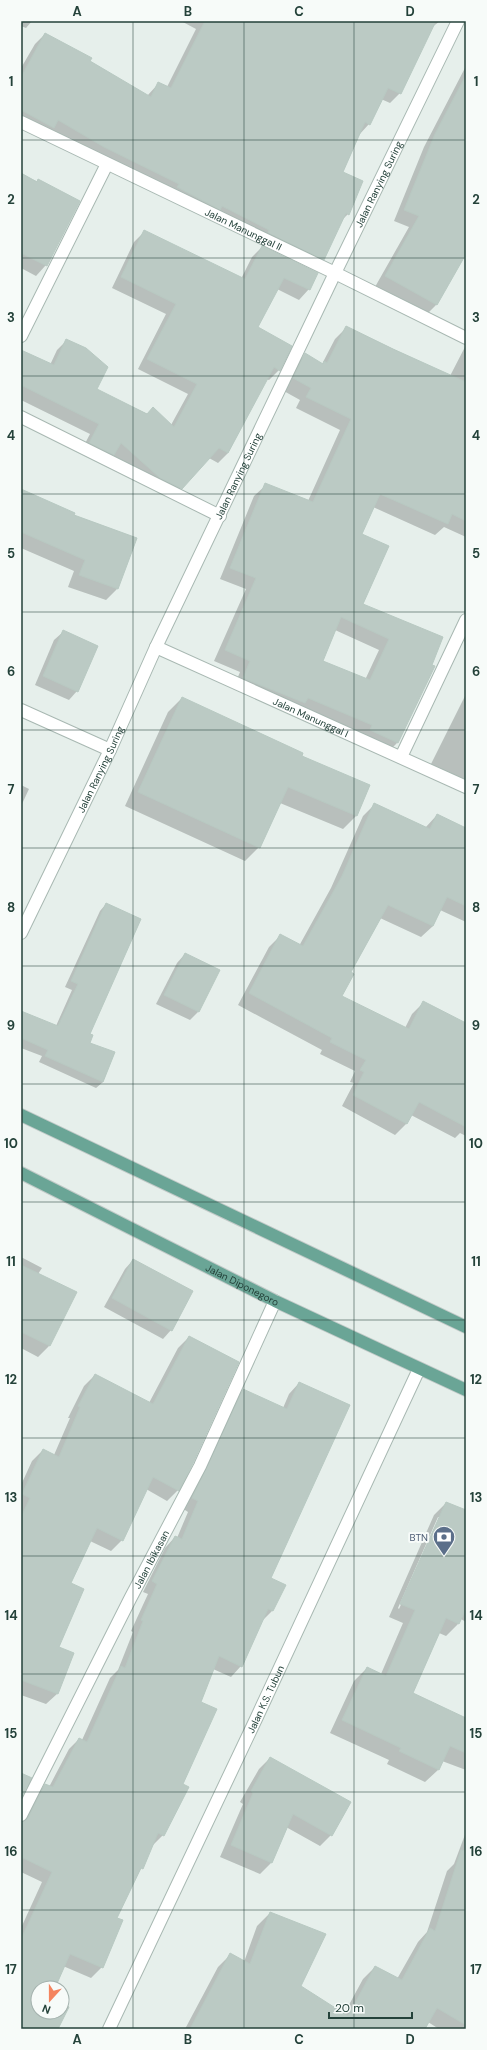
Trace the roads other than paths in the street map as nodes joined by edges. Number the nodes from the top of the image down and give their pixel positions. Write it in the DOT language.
graph roads {
  1 [pos="458,21"];
  2 [pos="21,122"];
  3 [pos="107,164"];
  4 [pos="335,273"];
  5 [pos="21,336"];
  6 [pos="466,338"];
  7 [pos="21,417"];
  8 [pos="220,516"];
  9 [pos="466,620"];
  10 [pos="156,647"];
  11 [pos="21,710"];
  12 [pos="110,750"];
  13 [pos="401,757"];
  14 [pos="466,788"];
  15 [pos="21,933"];
  16 [pos="21,1115"];
  17 [pos="21,1173"];
  18 [pos="275,1301"];
  19 [pos="466,1327"];
  20 [pos="419,1369"];
  21 [pos="466,1390"];
  22 [pos="21,1815"];
  23 [pos="109,2029"];
  1 -- 4 [label="street, Jalan Ranying Suring"];
  2 -- 3 [label="street, Jalan Manunggal II"];
  3 -- 4 [label="street, Jalan Manunggal II"];
  3 -- 5 [label="street"];
  4 -- 6 [label="street, Jalan Manunggal II"];
  4 -- 8 [label="street, Jalan Ranying Suring"];
  7 -- 8 [label="street"];
  8 -- 10 [label="street, Jalan Ranying Suring"];
  9 -- 13 [label="street"];
  10 -- 12 [label="street, Jalan Ranying Suring"];
  10 -- 13 [label="street, Jalan Manunggal I"];
  11 -- 12 [label="street"];
  12 -- 15 [label="street, Jalan Ranying Suring"];
  13 -- 14 [label="street, Jalan Manunggal I"];
  16 -- 19 [label="main road"];
  17 -- 18 [label="main road, Jalan Diponegoro"];
  18 -- 20 [label="main road, Jalan Diponegoro"];
  18 -- 22 [label="street, Jalan Ibikasan"];
  20 -- 21 [label="main road, Jalan Diponegoro"];
  20 -- 23 [label="street, Jalan K.S. Tubun"];
}
